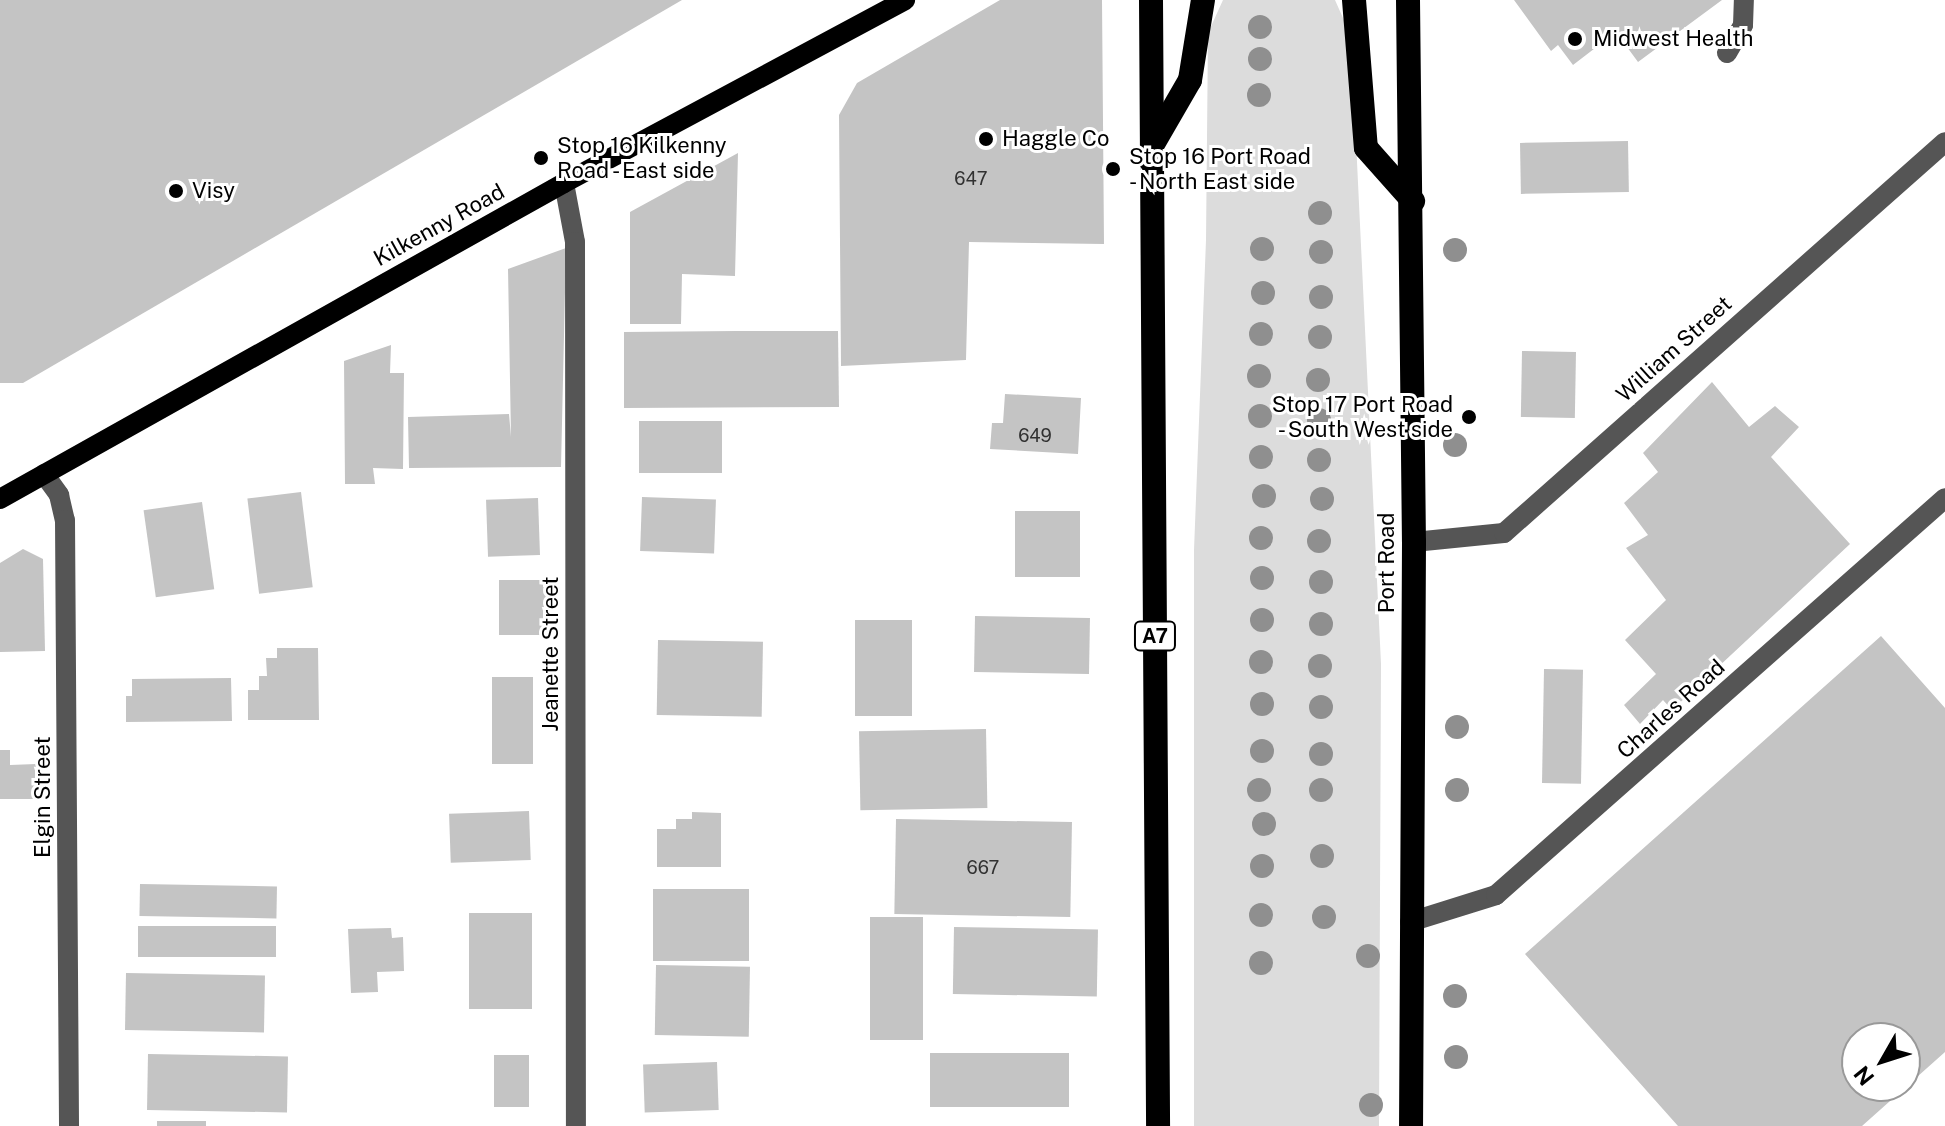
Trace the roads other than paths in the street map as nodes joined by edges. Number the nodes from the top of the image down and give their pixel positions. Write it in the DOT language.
graph roads {
  1 [pos="905,0"];
  2 [pos="1151,0"];
  3 [pos="1203,0"];
  4 [pos="1354,0"];
  5 [pos="1408,0"];
  6 [pos="1744,0"];
  7 [pos="1727,53"];
  8 [pos="1945,142"];
  9 [pos="1152,147"];
  10 [pos="564,183"];
  11 [pos="1413,201"];
  12 [pos="44,474"];
  13 [pos="1945,498"];
  14 [pos="0,499"];
  15 [pos="1414,542"];
  16 [pos="1410,922"];
  17 [pos="69,1126"];
  18 [pos="576,1126"];
  19 [pos="1158,1126"];
  20 [pos="1411,1126"];
  1 -- 10 [label="main road, Kilkenny Road"];
  2 -- 9 [label="highway, A7"];
  3 -- 9 [label="highway"];
  4 -- 11 [label="highway"];
  5 -- 11 [label="highway, Port Road"];
  6 -- 7 [label="street"];
  8 -- 15 [label="street, William Street"];
  9 -- 19 [label="highway, A7"];
  10 -- 12 [label="main road, Kilkenny Road"];
  10 -- 18 [label="street, Jeanette Street"];
  11 -- 15 [label="highway, Port Road"];
  12 -- 14 [label="main road, Kilkenny Road"];
  12 -- 17 [label="street, Elgin Street"];
  13 -- 16 [label="street, Charles Road"];
  15 -- 16 [label="highway, Port Road"];
  16 -- 20 [label="highway, Port Road"];
}
